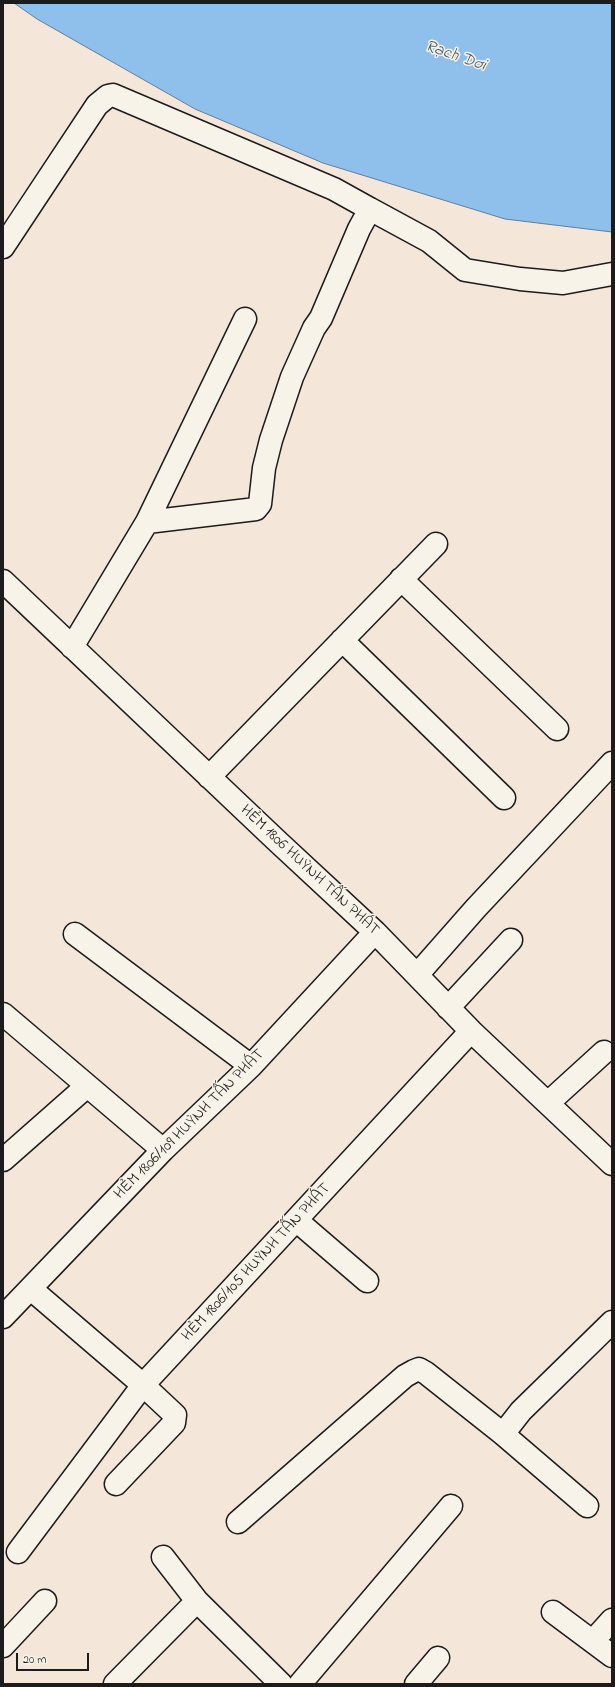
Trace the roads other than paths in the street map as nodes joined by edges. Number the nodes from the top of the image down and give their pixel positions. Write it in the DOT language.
graph roads {
  1 [pos="370,209"];
  2 [pos="3,247"];
  3 [pos="612,274"];
  4 [pos="245,319"];
  5 [pos="147,522"];
  6 [pos="436,544"];
  7 [pos="402,579"];
  8 [pos="3,581"];
  9 [pos="342,640"];
  10 [pos="72,647"];
  11 [pos="556,729"];
  12 [pos="612,763"];
  13 [pos="209,777"];
  14 [pos="504,798"];
  15 [pos="375,932"];
  16 [pos="74,934"];
  17 [pos="511,940"];
  18 [pos="417,975"];
  19 [pos="448,1008"];
  20 [pos="3,1014"];
  21 [pos="471,1031"];
  22 [pos="604,1052"];
  23 [pos="251,1066"];
  24 [pos="87,1086"];
  25 [pos="548,1103"];
  26 [pos="163,1150"];
  27 [pos="3,1160"];
  28 [pos="612,1164"];
  29 [pos="296,1220"];
  30 [pos="366,1281"];
  31 [pos="31,1289"];
  32 [pos="3,1317"];
  33 [pos="612,1322"];
  34 [pos="143,1385"];
  35 [pos="503,1434"];
  36 [pos="116,1484"];
  37 [pos="451,1506"];
  38 [pos="587,1506"];
  39 [pos="238,1522"];
  40 [pos="18,1552"];
  41 [pos="163,1557"];
  42 [pos="197,1601"];
  43 [pos="45,1602"];
  44 [pos="553,1612"];
  45 [pos="612,1620"];
  46 [pos="593,1641"];
  47 [pos="3,1646"];
  48 [pos="612,1656"];
  49 [pos="438,1658"];
  50 [pos="115,1684"];
  51 [pos="281,1684"];
  52 [pos="300,1684"];
  53 [pos="416,1684"];
  1 -- 2 [label="street"];
  1 -- 3 [label="street"];
  1 -- 5 [label="street"];
  4 -- 5 [label="street"];
  5 -- 10 [label="street"];
  6 -- 7 [label="street"];
  7 -- 9 [label="street"];
  7 -- 11 [label="street"];
  8 -- 10 [label="street, HẺM 1806 HUỲNH TẤN PHÁT"];
  9 -- 13 [label="street"];
  9 -- 14 [label="street"];
  10 -- 13 [label="street, HẺM 1806 HUỲNH TẤN PHÁT"];
  12 -- 18 [label="street"];
  13 -- 15 [label="street, HẺM 1806 HUỲNH TẤN PHÁT"];
  15 -- 18 [label="street, HẺM 1806 HUỲNH TẤN PHÁT"];
  15 -- 23 [label="street, HẺM 1806/109 HUỲNH TẤN PHÁT"];
  16 -- 23 [label="street"];
  17 -- 19 [label="street"];
  18 -- 19 [label="street, HẺM 1806 HUỲNH TẤN PHÁT"];
  19 -- 21 [label="street, HẺM 1806 HUỲNH TẤN PHÁT"];
  20 -- 24 [label="street"];
  21 -- 25 [label="street, HẺM 1806 HUỲNH TẤN PHÁT"];
  21 -- 29 [label="street, HẺM 1806/105 HUỲNH TẤN PHÁT"];
  22 -- 25 [label="street"];
  23 -- 26 [label="street, HẺM 1806/109 HUỲNH TẤN PHÁT"];
  24 -- 26 [label="street"];
  24 -- 27 [label="street"];
  25 -- 28 [label="street, HẺM 1806 HUỲNH TẤN PHÁT"];
  26 -- 31 [label="street, HẺM 1806/109 HUỲNH TẤN PHÁT"];
  29 -- 30 [label="street"];
  29 -- 34 [label="street, HẺM 1806/105 HUỲNH TẤN PHÁT"];
  31 -- 32 [label="street, HẺM 1806/109 HUỲNH TẤN PHÁT"];
  31 -- 34 [label="street"];
  33 -- 35 [label="street"];
  34 -- 36 [label="street"];
  34 -- 40 [label="street, HẺM 1806/105 HUỲNH TẤN PHÁT"];
  35 -- 38 [label="street"];
  35 -- 39 [label="street"];
  37 -- 52 [label="street"];
  41 -- 42 [label="street"];
  42 -- 50 [label="street"];
  42 -- 51 [label="street"];
  43 -- 47 [label="street"];
  44 -- 46 [label="street"];
  45 -- 46 [label="street"];
  46 -- 48 [label="street"];
  49 -- 53 [label="street"];
}
